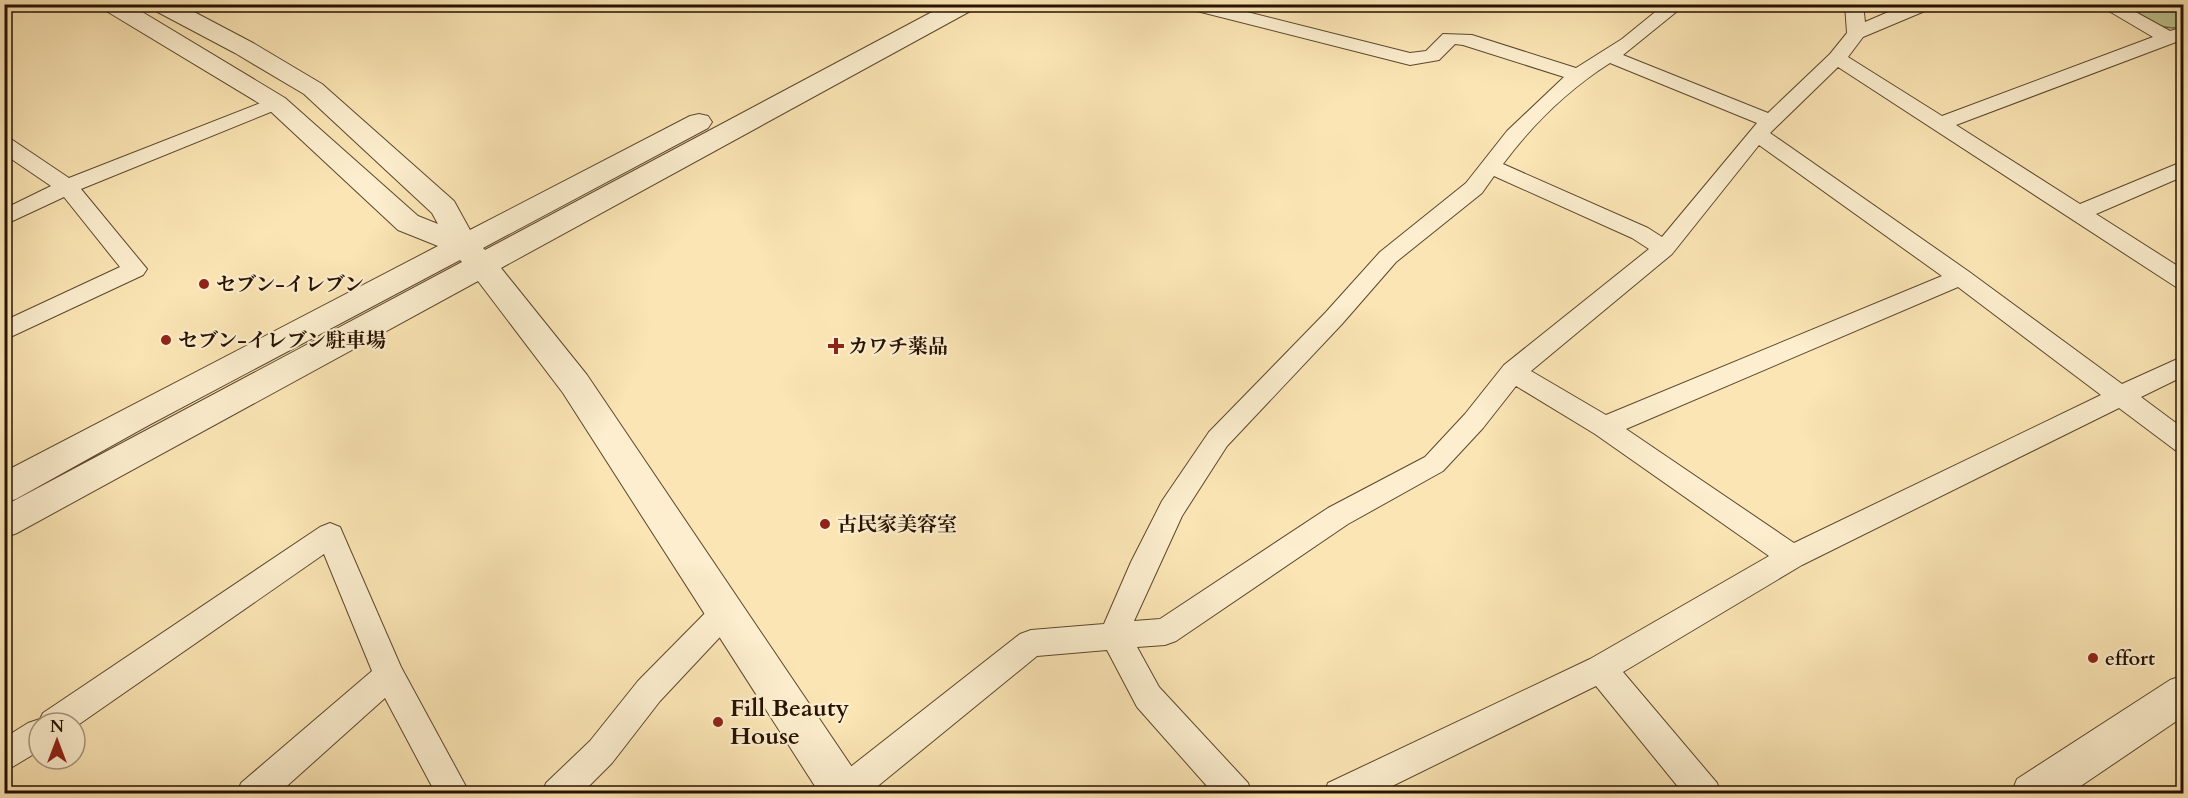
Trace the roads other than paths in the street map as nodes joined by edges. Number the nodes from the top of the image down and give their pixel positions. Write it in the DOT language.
graph roads {
  1 [pos="111,4"];
  2 [pos="160,4"];
  3 [pos="927,4"];
  4 [pos="966,4"];
  5 [pos="1191,4"];
  6 [pos="1677,4"];
  7 [pos="1854,4"];
  8 [pos="1926,4"];
  9 [pos="2106,4"];
  10 [pos="1856,33"];
  11 [pos="2176,35"];
  12 [pos="1608,56"];
  13 [pos="1837,58"];
  14 [pos="1578,75"];
  15 [pos="276,104"];
  16 [pos="1940,124"];
  17 [pos="1764,128"];
  18 [pos="4,144"];
  19 [pos="1492,167"];
  20 [pos="2184,168"];
  21 [pos="67,187"];
  22 [pos="2079,213"];
  23 [pos="4,218"];
  24 [pos="1664,249"];
  25 [pos="472,255"];
  26 [pos="1960,277"];
  27 [pos="2184,280"];
  28 [pos="4,331"];
  29 [pos="2184,365"];
  30 [pos="1513,372"];
  31 [pos="2121,397"];
  32 [pos="1605,427"];
  33 [pos="2184,443"];
  34 [pos="4,489"];
  35 [pos="4,523"];
  36 [pos="1792,557"];
  37 [pos="725,612"];
  38 [pos="1114,634"];
  39 [pos="1601,669"];
  40 [pos="389,675"];
  41 [pos="2184,693"];
  42 [pos="72,711"];
  43 [pos="27,742"];
  44 [pos="4,758"];
  45 [pos="843,793"];
  46 [pos="253,794"];
  47 [pos="454,794"];
  48 [pos="558,794"];
  49 [pos="1236,794"];
  50 [pos="1340,794"];
  51 [pos="1705,794"];
  52 [pos="2032,794"];
  1 -- 15 [label="street"];
  2 -- 25 [label="street"];
  3 -- 25 [label="street"];
  4 -- 25 [label="street"];
  5 -- 14 [label="street"];
  6 -- 12 [label="street"];
  7 -- 10 [label="street"];
  8 -- 10 [label="street"];
  9 -- 11 [label="street"];
  10 -- 13 [label="street"];
  11 -- 16 [label="street"];
  12 -- 14 [label="street"];
  12 -- 17 [label="street"];
  13 -- 16 [label="street"];
  13 -- 17 [label="street"];
  14 -- 19 [label="street"];
  15 -- 21 [label="street"];
  15 -- 25 [label="street"];
  16 -- 22 [label="street"];
  17 -- 24 [label="street"];
  17 -- 26 [label="street"];
  18 -- 21 [label="street"];
  19 -- 24 [label="street"];
  19 -- 38 [label="street"];
  20 -- 22 [label="street"];
  21 -- 23 [label="street"];
  21 -- 28 [label="street"];
  22 -- 27 [label="street"];
  24 -- 30 [label="street"];
  25 -- 34 [label="street"];
  25 -- 35 [label="street"];
  25 -- 37 [label="street"];
  26 -- 31 [label="street"];
  26 -- 32 [label="street"];
  29 -- 31 [label="street"];
  30 -- 32 [label="street"];
  30 -- 38 [label="street"];
  31 -- 33 [label="street"];
  31 -- 36 [label="street"];
  32 -- 36 [label="street"];
  36 -- 39 [label="street"];
  37 -- 45 [label="street"];
  37 -- 48 [label="street"];
  38 -- 45 [label="street"];
  38 -- 49 [label="street"];
  39 -- 50 [label="street"];
  39 -- 51 [label="street"];
  40 -- 42 [label="street"];
  40 -- 46 [label="street"];
  40 -- 47 [label="street"];
  41 -- 52 [label="street"];
  43 -- 44 [label="street"];
}
